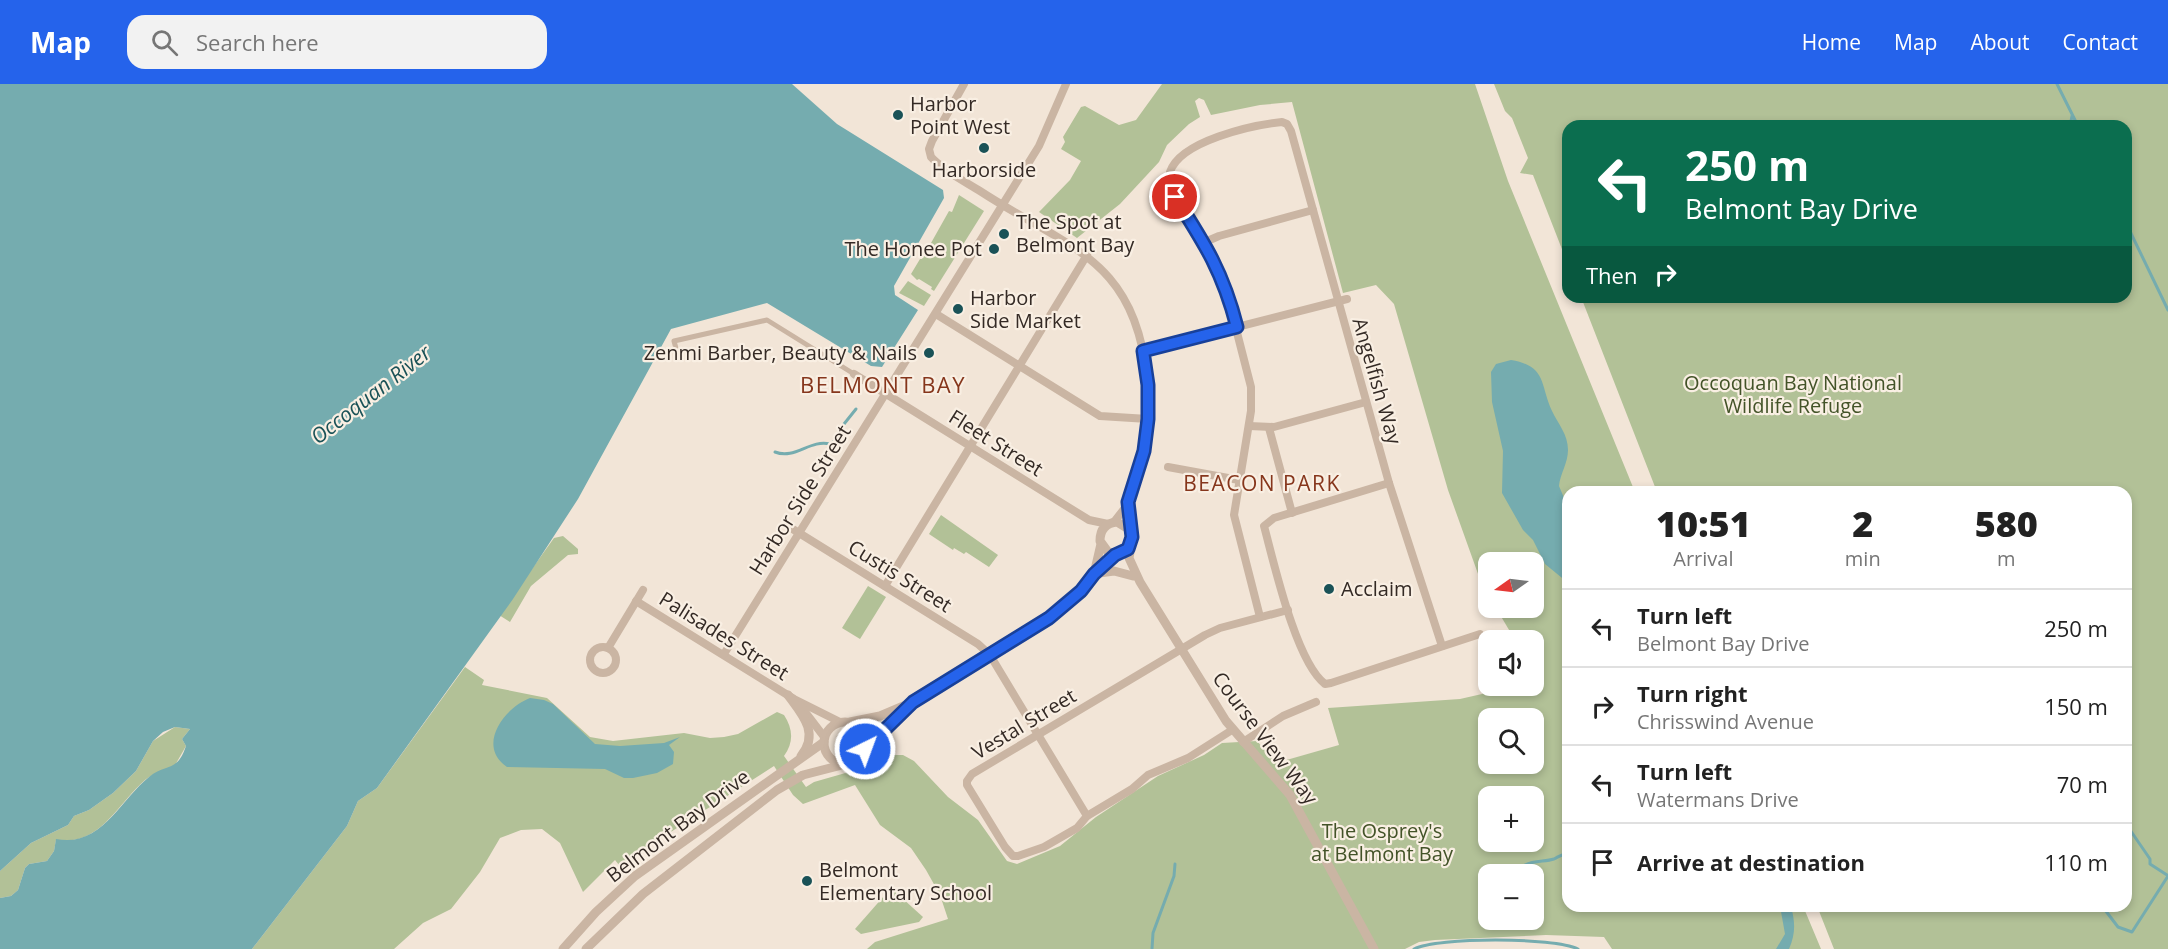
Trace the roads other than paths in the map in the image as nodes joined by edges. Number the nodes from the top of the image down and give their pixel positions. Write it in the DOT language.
graph roads {
  1 [pos="964,84"];
  2 [pos="1066,84"];
  3 [pos="1003,206"];
  4 [pos="1313,210"];
  5 [pos="1205,242"];
  6 [pos="1087,255"];
  7 [pos="1347,299"];
  8 [pos="1338,301"];
  9 [pos="936,314"];
  10 [pos="1237,327"];
  11 [pos="1143,351"];
  12 [pos="678,356"];
  13 [pos="1020,365"];
  14 [pos="854,374"];
  15 [pos="886,394"];
  16 [pos="1366,402"];
  17 [pos="1148,419"];
  18 [pos="1249,426"];
  19 [pos="1269,428"];
  20 [pos="970,446"];
  21 [pos="1168,467"];
  22 [pos="1239,480"];
  23 [pos="1389,483"];
  24 [pos="1128,502"];
  25 [pos="1292,513"];
  26 [pos="1089,520"];
  27 [pos="1111,523"];
  28 [pos="791,528"];
  29 [pos="1130,530"];
  30 [pos="799,534"];
  31 [pos="1100,541"];
  32 [pos="1130,546"];
  33 [pos="1117,555"];
  34 [pos="1094,574"];
  35 [pos="1137,579"];
  36 [pos="885,586"];
  37 [pos="643,590"];
  38 [pos="636,602"];
  39 [pos="1288,610"];
  40 [pos="1260,617"];
  41 [pos="1478,635"];
  42 [pos="1442,646"];
  43 [pos="608,648"];
  44 [pos="1181,649"];
  45 [pos="724,654"];
  46 [pos="990,655"];
  47 [pos="791,697"];
  48 [pos="913,702"];
  49 [pos="1316,702"];
  50 [pos="845,722"];
  51 [pos="1232,730"];
  52 [pos="1038,734"];
  53 [pos="824,740"];
  54 [pos="1242,742"];
  55 [pos="865,749"];
  56 [pos="795,762"];
  57 [pos="846,764"];
  58 [pos="1087,816"];
  59 [pos="563,949"];
  60 [pos="586,949"];
  61 [pos="1374,949"];
  1 -- 3 [label="street, Belmont Bay Drive"];
  2 -- 3 [label="street, Harbor Side Street"];
  3 -- 6 [label="street, Belmont Bay Drive"];
  3 -- 9 [label="street, Harbor Side Street"];
  4 -- 5 [label="street"];
  4 -- 5 [label="street, Angelfish Way"];
  4 -- 8 [label="street, Angelfish Way"];
  5 -- 10 [label="street"];
  6 -- 11 [label="street, Belmont Bay Drive"];
  6 -- 13 [label="street"];
  7 -- 8 [label="street"];
  8 -- 10 [label="street"];
  8 -- 16 [label="street, Angelfish Way"];
  9 -- 13 [label="street"];
  9 -- 15 [label="street, Harbor Side Street"];
  10 -- 11 [label="street"];
  10 -- 18 [label="street"];
  11 -- 17 [label="street, Belmont Bay Drive"];
  12 -- 14 [label="street"];
  13 -- 17 [label="street"];
  13 -- 20 [label="street"];
  14 -- 15 [label="street, Fleet Street"];
  15 -- 20 [label="street, Fleet Street"];
  15 -- 30 [label="street, Harbor Side Street"];
  16 -- 19 [label="street"];
  16 -- 23 [label="street, Angelfish Way"];
  17 -- 24 [label="street, Belmont Bay Drive"];
  18 -- 19 [label="street"];
  18 -- 22 [label="street"];
  19 -- 25 [label="street"];
  20 -- 26 [label="street, Fleet Street"];
  20 -- 36 [label="street"];
  21 -- 22 [label="street"];
  22 -- 40 [label="street"];
  23 -- 25 [label="street"];
  23 -- 42 [label="street, Angelfish Way"];
  24 -- 27 [label="street, Belmont Bay Drive"];
  24 -- 29 [label="street, Belmont Bay Drive"];
  25 -- 39 [label="street"];
  26 -- 27 [label="street, Fleet Street"];
  26 -- 31 [label="street, Fleet Street"];
  27 -- 29 [label="street"];
  27 -- 31 [label="street, Belmont Bay Drive"];
  28 -- 30 [label="street, Custis Street"];
  29 -- 32 [label="street, Belmont Bay Drive"];
  30 -- 36 [label="street, Custis Street"];
  30 -- 45 [label="street, Harbor Side Street"];
  31 -- 33 [label="street"];
  31 -- 34 [label="street, Belmont Bay Drive"];
  32 -- 33 [label="street, Belmont Bay Drive"];
  32 -- 35 [label="street, Course View Way"];
  33 -- 34 [label="street, Belmont Bay Drive"];
  33 -- 35 [label="street, Course View Way"];
  34 -- 35 [label="street"];
  34 -- 46 [label="street, Belmont Bay Drive"];
  35 -- 44 [label="street, Course View Way"];
  36 -- 46 [label="street, Custis Street"];
  37 -- 38 [label="street"];
  38 -- 43 [label="street"];
  38 -- 45 [label="street, Palisades Street"];
  39 -- 40 [label="street, Vestal Street"];
  39 -- 42 [label="street"];
  40 -- 44 [label="street, Vestal Street"];
  41 -- 42 [label="street"];
  44 -- 51 [label="street, Course View Way"];
  44 -- 52 [label="street, Vestal Street"];
  45 -- 47 [label="street, Palisades Street"];
  46 -- 48 [label="street, Belmont Bay Drive"];
  46 -- 52 [label="street"];
  47 -- 50 [label="street, Palisades Street"];
  47 -- 53 [label="street, Palisades Street"];
  47 -- 56 [label="street"];
  48 -- 50 [label="street, Belmont Bay Drive"];
  48 -- 55 [label="street, Belmont Bay Drive"];
  49 -- 54 [label="street"];
  50 -- 53 [label="street, Belmont Bay Drive"];
  50 -- 55 [label="street"];
  51 -- 54 [label="street, Course View Way"];
  51 -- 58 [label="street, Vestal Street"];
  52 -- 58 [label="street"];
  52 -- 58 [label="street, Vestal Street"];
  53 -- 56 [label="street, Belmont Bay Drive"];
  53 -- 57 [label="street"];
  54 -- 61 [label="street, Course View Way"];
  55 -- 57 [label="street, Belmont Bay Drive"];
  56 -- 59 [label="street, Belmont Bay Drive"];
  57 -- 60 [label="street, Belmont Bay Drive"];
}
